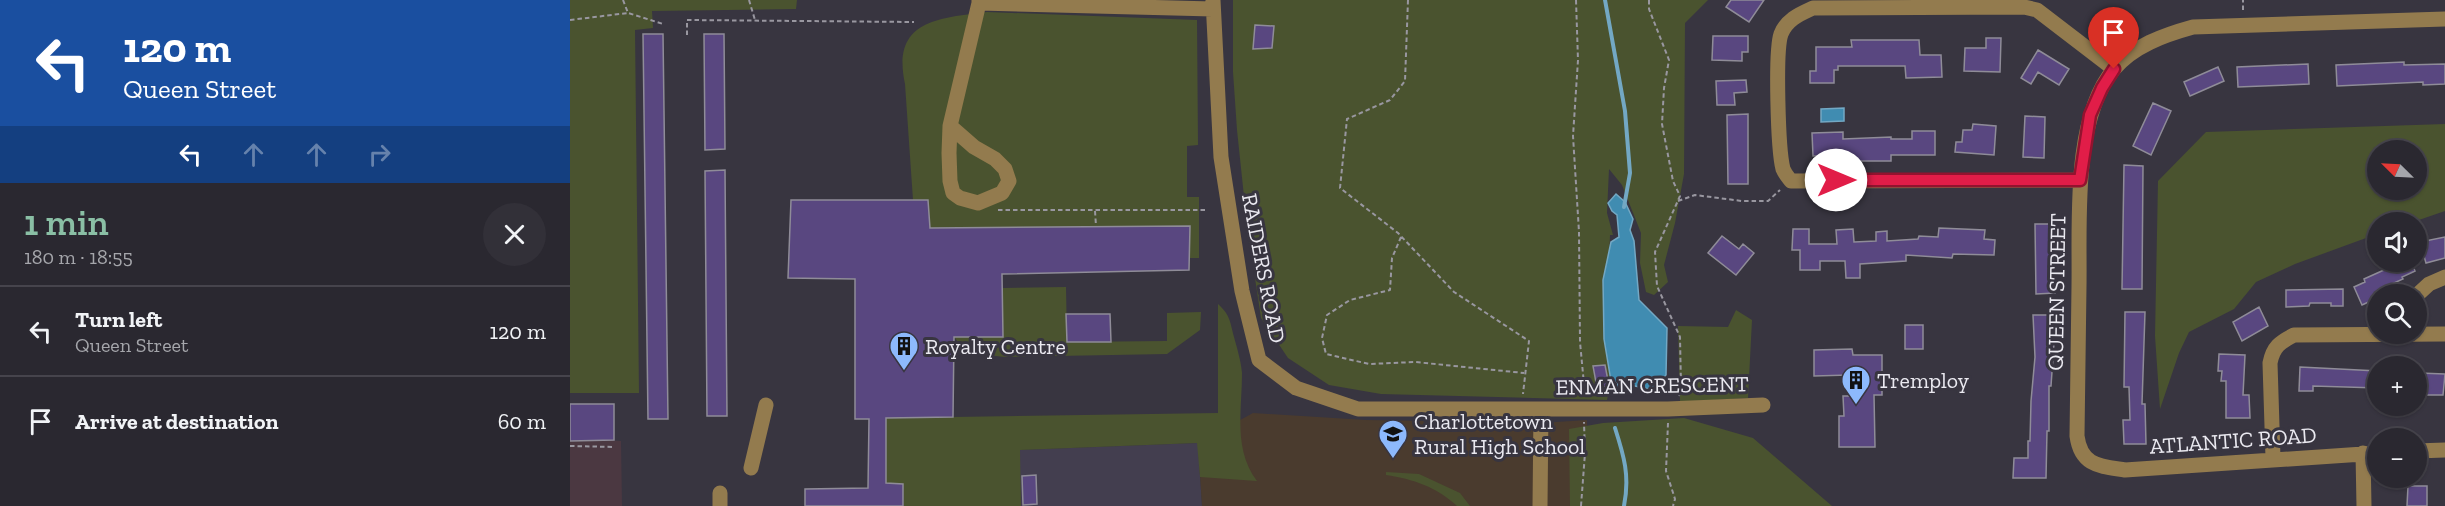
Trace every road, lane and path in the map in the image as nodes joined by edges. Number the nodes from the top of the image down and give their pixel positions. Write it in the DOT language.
graph roads {
  1 [pos="623,0"];
  2 [pos="749,0"];
  3 [pos="1408,0"];
  4 [pos="1576,0"];
  5 [pos="1649,0"];
  6 [pos="979,1"];
  7 [pos="1213,5"];
  8 [pos="628,13"];
  9 [pos="2445,19"];
  10 [pos="570,20"];
  11 [pos="756,21"];
  12 [pos="914,22"];
  13 [pos="663,24"];
  14 [pos="687,35"];
  15 [pos="2114,69"];
  16 [pos="950,126"];
  17 [pos="2080,180"];
  18 [pos="1791,181"];
  19 [pos="1678,201"];
  20 [pos="994,210"];
  21 [pos="1206,210"];
  22 [pos="1095,211"];
  23 [pos="1096,226"];
  24 [pos="1401,237"];
  25 [pos="2445,277"];
  26 [pos="2427,286"];
  27 [pos="2367,333"];
  28 [pos="2427,334"];
  29 [pos="2445,334"];
  30 [pos="1524,373"];
  31 [pos="1585,400"];
  32 [pos="1678,400"];
  33 [pos="766,405"];
  34 [pos="1763,405"];
  35 [pos="1522,409"];
  36 [pos="1541,409"];
  37 [pos="1669,421"];
  38 [pos="1584,422"];
  39 [pos="570,446"];
  40 [pos="614,447"];
  41 [pos="2445,450"];
  42 [pos="2427,451"];
  43 [pos="2367,453"];
  44 [pos="2273,458"];
  45 [pos="2093,464"];
  46 [pos="751,468"];
  47 [pos="2367,480"];
  48 [pos="1540,506"];
  49 [pos="1581,506"];
  50 [pos="1674,506"];
  51 [pos="2364,506"];
  1 -- 8 [label="path"];
  2 -- 11 [label="path"];
  3 -- 24 [label="path"];
  4 -- 31 [label="path"];
  5 -- 19 [label="path"];
  6 -- 7 [label="street"];
  6 -- 16 [label="street"];
  7 -- 35 [label="street, RAIDERS ROAD"];
  8 -- 10 [label="path"];
  8 -- 13 [label="path"];
  9 -- 15 [label="street, QUEEN STREET"];
  11 -- 12 [label="path"];
  11 -- 14 [label="path"];
  15 -- 17 [label="street, QUEEN STREET"];
  15 -- 18 [label="street"];
  16 -- 16 [label="street"];
  17 -- 18 [label="street"];
  17 -- 45 [label="street, QUEEN STREET"];
  18 -- 19 [label="path"];
  19 -- 32 [label="path"];
  20 -- 22 [label="path"];
  21 -- 22 [label="path"];
  22 -- 23 [label="path"];
  24 -- 30 [label="path"];
  24 -- 30 [label="path"];
  25 -- 26 [label="street"];
  27 -- 44 [label="street"];
  28 -- 29 [label="street"];
  30 -- 35 [label="path"];
  33 -- 46 [label="street"];
  34 -- 36 [label="street, ENMAN CRESCENT"];
  35 -- 36 [label="street, RAIDERS ROAD"];
  36 -- 48 [label="street"];
  37 -- 50 [label="path"];
  38 -- 49 [label="path"];
  39 -- 40 [label="path"];
  41 -- 42 [label="street"];
  43 -- 44 [label="street, ATLANTIC ROAD"];
  44 -- 45 [label="street, ATLANTIC ROAD"];
  47 -- 51 [label="street"];
}
